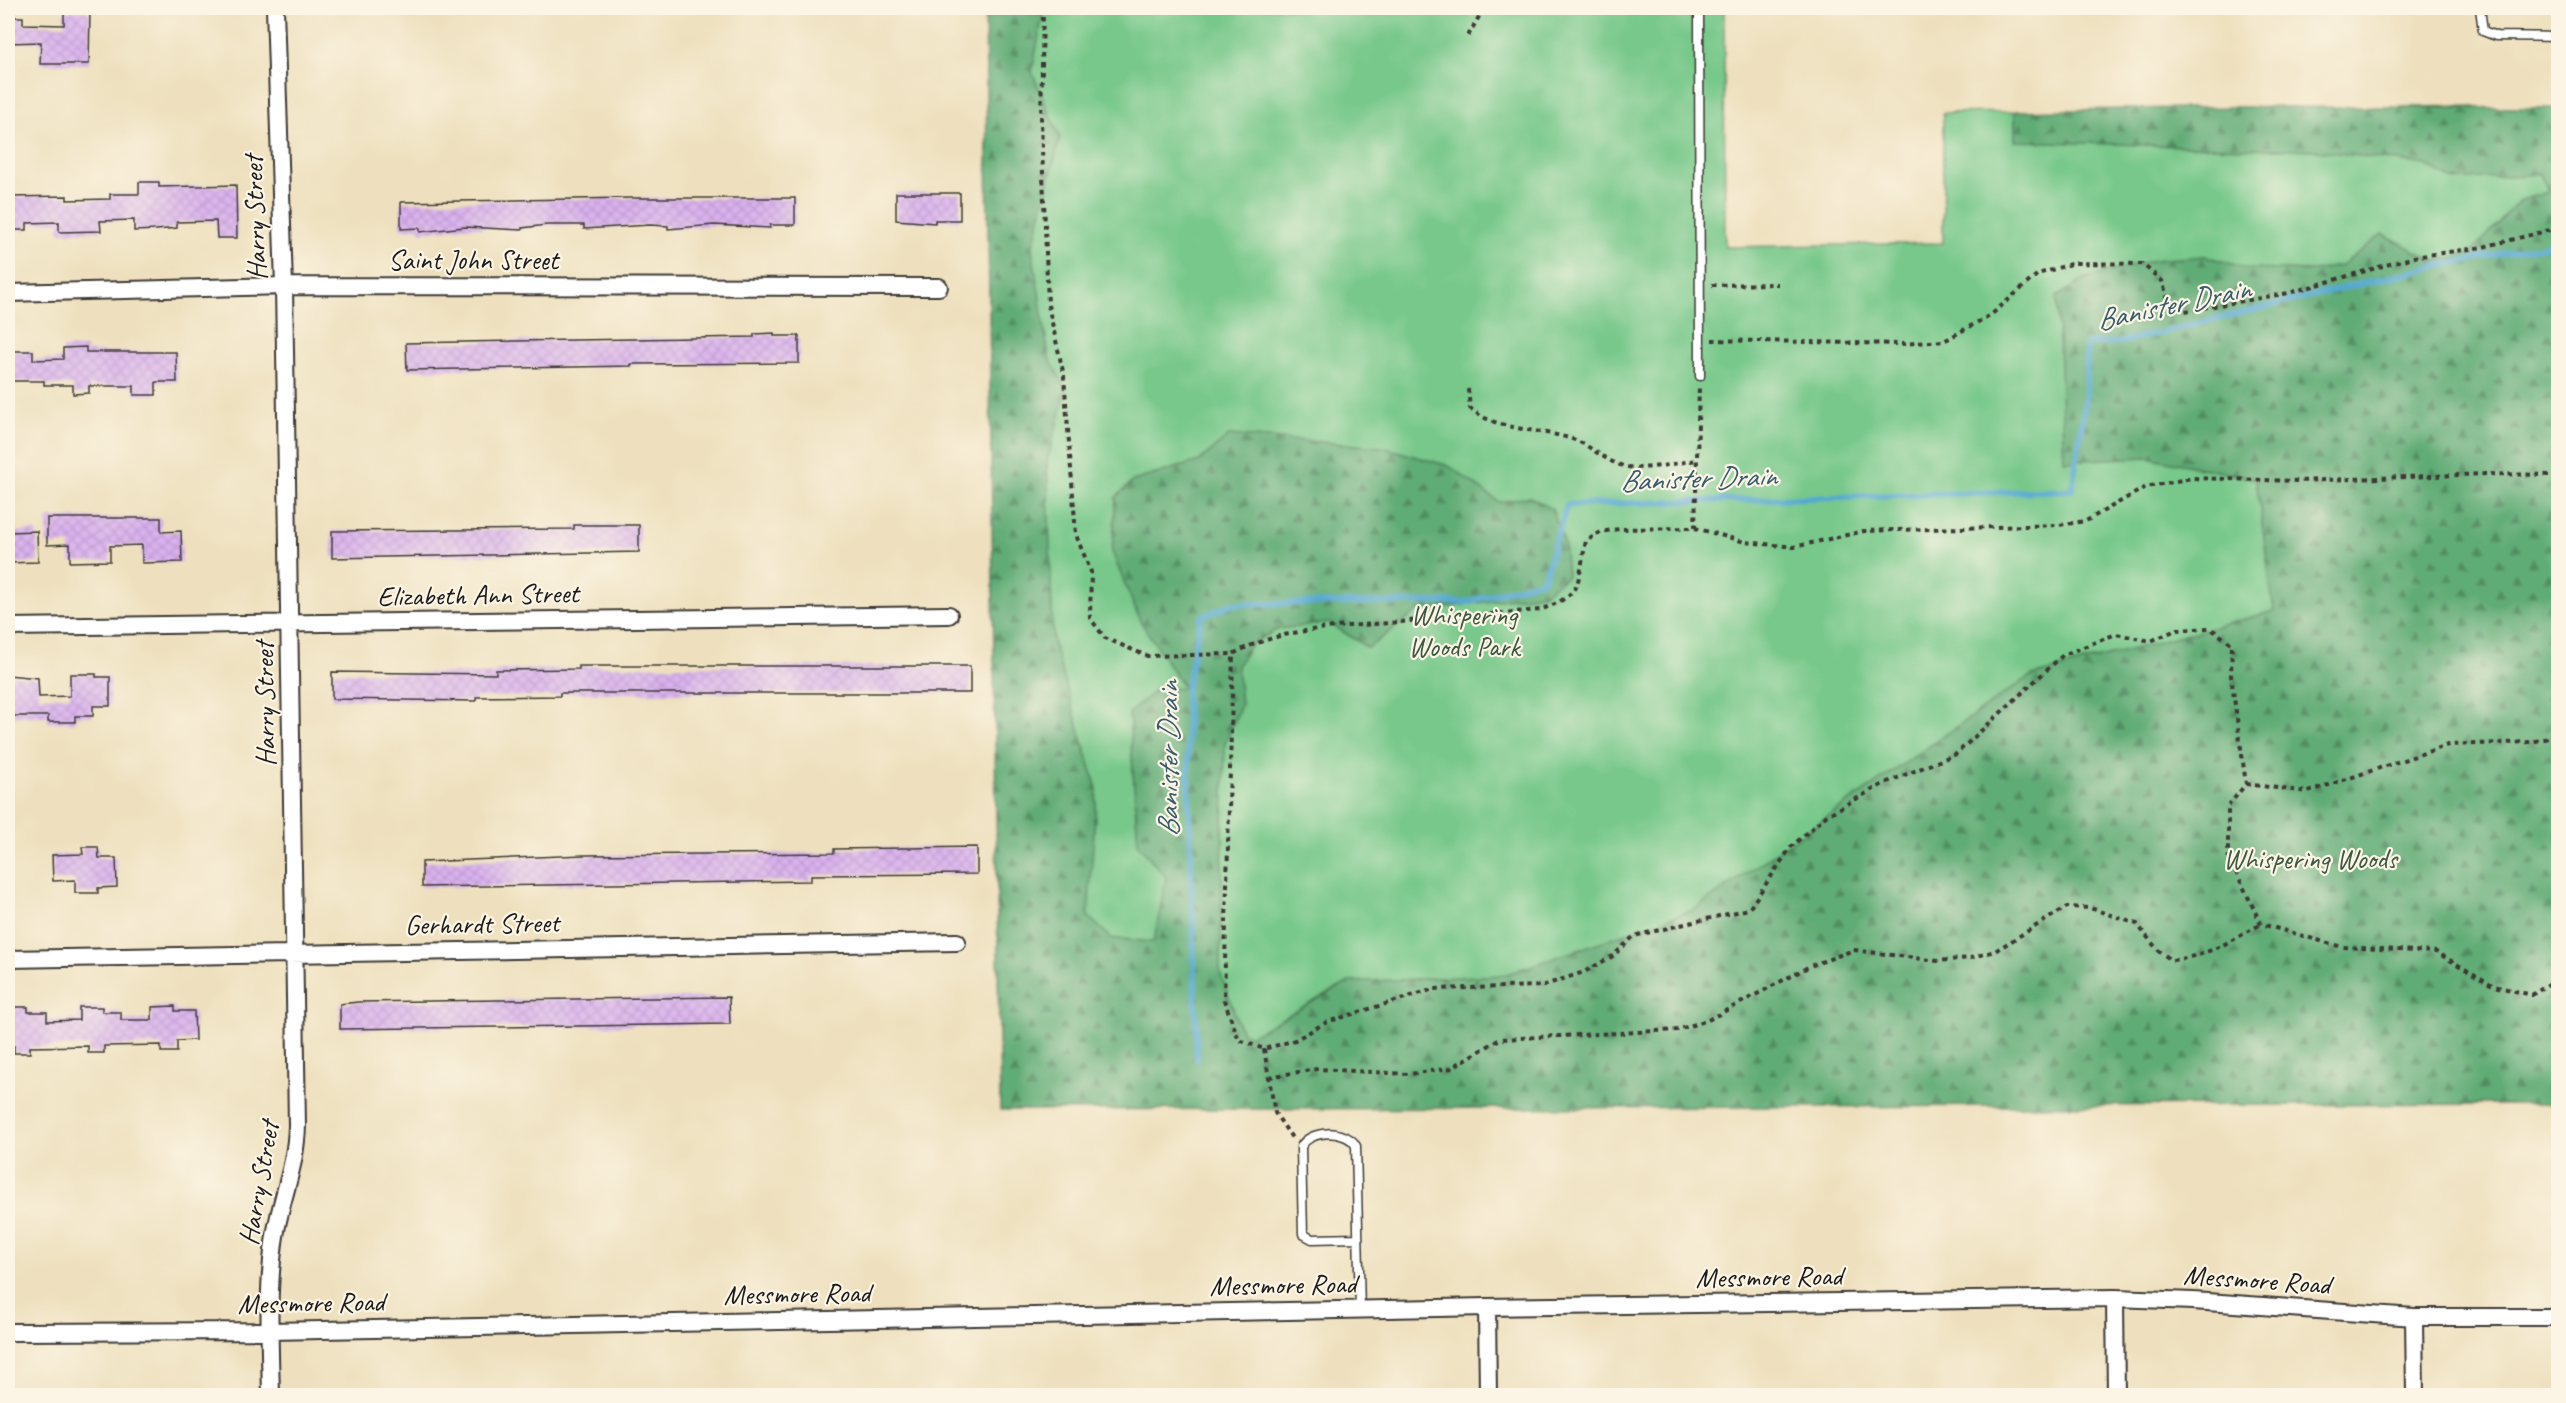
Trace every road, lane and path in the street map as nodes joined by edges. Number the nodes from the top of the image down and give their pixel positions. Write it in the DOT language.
graph roads {
  1 [pos="275,8"];
  2 [pos="1043,8"];
  3 [pos="1484,8"];
  4 [pos="1699,8"];
  5 [pos="2480,8"];
  6 [pos="1468,36"];
  7 [pos="2559,37"];
  8 [pos="2559,228"];
  9 [pos="1778,284"];
  10 [pos="1699,285"];
  11 [pos="284,286"];
  12 [pos="939,287"];
  13 [pos="8,293"];
  14 [pos="1699,340"];
  15 [pos="1700,376"];
  16 [pos="1468,389"];
  17 [pos="1697,460"];
  18 [pos="2559,475"];
  19 [pos="1695,528"];
  20 [pos="949,615"];
  21 [pos="289,623"];
  22 [pos="8,627"];
  23 [pos="1233,654"];
  24 [pos="2559,736"];
  25 [pos="2247,784"];
  26 [pos="2261,924"];
  27 [pos="957,942"];
  28 [pos="296,954"];
  29 [pos="8,958"];
  30 [pos="2559,978"];
  31 [pos="1264,1049"];
  32 [pos="1269,1077"];
  33 [pos="1301,1147"];
  34 [pos="1358,1238"];
  35 [pos="2115,1299"];
  36 [pos="1487,1307"];
  37 [pos="1360,1310"];
  38 [pos="2414,1317"];
  39 [pos="2559,1317"];
  40 [pos="270,1330"];
  41 [pos="8,1332"];
  42 [pos="271,1395"];
  43 [pos="1488,1395"];
  44 [pos="2116,1395"];
  45 [pos="2415,1395"];
  1 -- 11 [label="street, Harry Street"];
  2 -- 23 [label="path"];
  3 -- 6 [label="path"];
  4 -- 10 [label="lane"];
  5 -- 7 [label="lane"];
  8 -- 14 [label="path"];
  9 -- 10 [label="path"];
  10 -- 14 [label="lane"];
  11 -- 12 [label="street, Saint John Street"];
  11 -- 13 [label="street, Saint John Street"];
  11 -- 21 [label="street, Harry Street"];
  14 -- 15 [label="lane"];
  15 -- 17 [label="path"];
  16 -- 17 [label="path"];
  17 -- 19 [label="path"];
  18 -- 19 [label="path"];
  19 -- 23 [label="path"];
  20 -- 21 [label="street, Elizabeth Ann Street"];
  21 -- 22 [label="street, Elizabeth Ann Street"];
  21 -- 28 [label="street, Harry Street"];
  23 -- 31 [label="path"];
  24 -- 25 [label="path"];
  25 -- 26 [label="path"];
  25 -- 31 [label="path"];
  26 -- 30 [label="path"];
  26 -- 32 [label="path"];
  27 -- 28 [label="street, Gerhardt Street"];
  28 -- 29 [label="street, Gerhardt Street"];
  28 -- 40 [label="street, Harry Street"];
  31 -- 32 [label="path"];
  32 -- 33 [label="path"];
  33 -- 34 [label="lane"];
  33 -- 34 [label="lane"];
  34 -- 37 [label="lane"];
  35 -- 36 [label="street, Messmore Road"];
  35 -- 38 [label="street, Messmore Road"];
  35 -- 44 [label="street"];
  36 -- 37 [label="street, Messmore Road"];
  36 -- 43 [label="street"];
  37 -- 40 [label="street, Messmore Road"];
  38 -- 39 [label="street, Messmore Road"];
  38 -- 45 [label="street"];
  40 -- 41 [label="street, Messmore Road"];
  40 -- 42 [label="street, Harry Street"];
}
